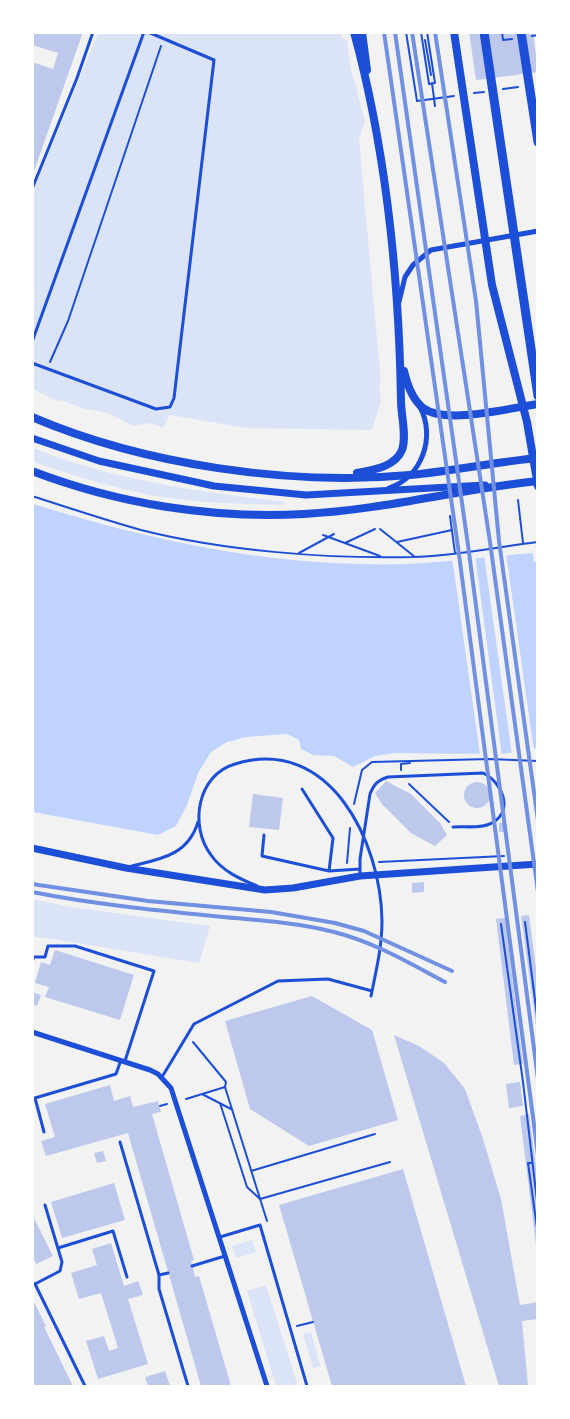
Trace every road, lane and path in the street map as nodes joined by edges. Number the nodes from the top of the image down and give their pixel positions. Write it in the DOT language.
graph roads {
  1 [pos="93,32"];
  2 [pos="146,32"];
  3 [pos="354,32"];
  4 [pos="362,32"];
  5 [pos="406,32"];
  6 [pos="421,32"];
  7 [pos="427,32"];
  8 [pos="454,32"];
  9 [pos="484,32"];
  10 [pos="520,32"];
  11 [pos="538,35"];
  12 [pos="534,36"];
  13 [pos="164,39"];
  14 [pos="425,40"];
  15 [pos="431,75"];
  16 [pos="432,83"];
  17 [pos="369,87"];
  18 [pos="519,87"];
  19 [pos="500,90"];
  20 [pos="491,91"];
  21 [pos="472,94"];
  22 [pos="454,96"];
  23 [pos="435,106"];
  24 [pos="538,142"];
  25 [pos="32,189"];
  26 [pos="538,231"];
  27 [pos="397,320"];
  28 [pos="32,342"];
  29 [pos="32,364"];
  30 [pos="402,364"];
  31 [pos="47,369"];
  32 [pos="538,396"];
  33 [pos="417,401"];
  34 [pos="538,404"];
  35 [pos="32,418"];
  36 [pos="32,438"];
  37 [pos="538,458"];
  38 [pos="32,471"];
  39 [pos="411,475"];
  40 [pos="335,477"];
  41 [pos="538,481"];
  42 [pos="513,484"];
  43 [pos="538,486"];
  44 [pos="382,491"];
  45 [pos="32,496"];
  46 [pos="518,500"];
  47 [pos="450,516"];
  48 [pos="380,529"];
  49 [pos="375,530"];
  50 [pos="452,530"];
  51 [pos="334,534"];
  52 [pos="323,535"];
  53 [pos="329,537"];
  54 [pos="397,542"];
  55 [pos="538,542"];
  56 [pos="345,543"];
  57 [pos="523,544"];
  58 [pos="298,553"];
  59 [pos="455,553"];
  60 [pos="383,557"];
  61 [pos="415,557"];
  62 [pos="410,761"];
  63 [pos="538,761"];
  64 [pos="401,776"];
  65 [pos="356,787"];
  66 [pos="302,789"];
  67 [pos="198,821"];
  68 [pos="453,827"];
  69 [pos="350,828"];
  70 [pos="264,835"];
  71 [pos="32,848"];
  72 [pos="505,856"];
  73 [pos="379,862"];
  74 [pos="360,863"];
  75 [pos="538,864"];
  76 [pos="126,868"];
  77 [pos="329,871"];
  78 [pos="360,872"];
  79 [pos="265,890"];
  80 [pos="525,922"];
  81 [pos="501,924"];
  82 [pos="32,962"];
  83 [pos="372,991"];
  84 [pos="371,996"];
  85 [pos="538,1023"];
  86 [pos="32,1032"];
  87 [pos="188,1036"];
  88 [pos="123,1061"];
  89 [pos="162,1077"];
  90 [pos="225,1087"];
  91 [pos="202,1094"];
  92 [pos="186,1098"];
  93 [pos="220,1103"];
  94 [pos="167,1104"];
  95 [pos="160,1106"];
  96 [pos="231,1109"];
  97 [pos="44,1132"];
  98 [pos="375,1134"];
  99 [pos="120,1142"];
  100 [pos="390,1162"];
  101 [pos="531,1162"];
  102 [pos="251,1171"];
  103 [pos="260,1199"];
  104 [pos="45,1205"];
  105 [pos="538,1209"];
  106 [pos="264,1213"];
  107 [pos="536,1226"];
  108 [pos="538,1235"];
  109 [pos="220,1237"];
  110 [pos="58,1248"];
  111 [pos="226,1256"];
  112 [pos="192,1266"];
  113 [pos="168,1273"];
  114 [pos="159,1276"];
  115 [pos="127,1277"];
  116 [pos="34,1283"];
  117 [pos="313,1322"];
  118 [pos="297,1326"];
  119 [pos="85,1386"];
  120 [pos="188,1386"];
  121 [pos="267,1386"];
  122 [pos="307,1386"];
  1 -- 25 [label="lane"];
  2 -- 13 [label="lane"];
  2 -- 28 [label="lane"];
  3 -- 17 [label="main road"];
  4 -- 17 [label="main road"];
  5 -- 22 [label="path"];
  6 -- 14 [label="path"];
  7 -- 14 [label="path"];
  8 -- 43 [label="main road"];
  9 -- 32 [label="main road"];
  10 -- 24 [label="main road"];
  11 -- 12 [label="path"];
  13 -- 31 [label="path"];
  13 -- 31 [label="lane"];
  14 -- 15 [label="path"];
  14 -- 16 [label="path"];
  14 -- 16 [label="path"];
  16 -- 23 [label="path"];
  17 -- 27 [label="main road"];
  18 -- 19 [label="path"];
  20 -- 21 [label="path"];
  26 -- 27 [label="street"];
  27 -- 30 [label="main road"];
  29 -- 31 [label="lane"];
  30 -- 33 [label="main road"];
  30 -- 40 [label="main road"];
  33 -- 34 [label="main road"];
  33 -- 39 [label="street"];
  35 -- 40 [label="main road"];
  36 -- 44 [label="street"];
  37 -- 39 [label="main road"];
  38 -- 42 [label="main road"];
  39 -- 40 [label="main road"];
  39 -- 44 [label="street"];
  41 -- 42 [label="main road"];
  42 -- 44 [label="street"];
  45 -- 58 [label="path"];
  46 -- 57 [label="path"];
  47 -- 50 [label="path"];
  48 -- 54 [label="path"];
  49 -- 56 [label="path"];
  50 -- 54 [label="path"];
  50 -- 59 [label="path"];
  51 -- 53 [label="path"];
  52 -- 53 [label="path"];
  53 -- 56 [label="path"];
  53 -- 58 [label="path"];
  54 -- 61 [label="path"];
  55 -- 57 [label="path"];
  56 -- 60 [label="path"];
  57 -- 59 [label="path"];
  58 -- 60 [label="path"];
  59 -- 61 [label="path"];
  60 -- 61 [label="path"];
  62 -- 63 [label="path"];
  62 -- 64 [label="path"];
  62 -- 65 [label="path"];
  64 -- 68 [label="path"];
  64 -- 68 [label="lane"];
  64 -- 74 [label="lane"];
  66 -- 77 [label="lane"];
  67 -- 76 [label="lane"];
  67 -- 79 [label="lane"];
  67 -- 83 [label="lane"];
  69 -- 74 [label="path"];
  70 -- 77 [label="lane"];
  71 -- 76 [label="street"];
  72 -- 73 [label="path"];
  74 -- 78 [label="lane"];
  75 -- 78 [label="street"];
  76 -- 79 [label="street"];
  77 -- 78 [label="lane"];
  78 -- 79 [label="street"];
  80 -- 85 [label="path"];
  81 -- 101 [label="path"];
  82 -- 88 [label="lane"];
  83 -- 84 [label="lane"];
  83 -- 87 [label="lane"];
  86 -- 88 [label="street"];
  87 -- 89 [label="lane"];
  87 -- 90 [label="path"];
  88 -- 89 [label="street"];
  88 -- 97 [label="lane"];
  89 -- 109 [label="street"];
  90 -- 91 [label="path"];
  90 -- 96 [label="path"];
  91 -- 92 [label="path"];
  91 -- 93 [label="path"];
  93 -- 96 [label="path"];
  93 -- 103 [label="path"];
  94 -- 95 [label="path"];
  96 -- 102 [label="path"];
  98 -- 102 [label="path"];
  99 -- 114 [label="lane"];
  100 -- 103 [label="path"];
  101 -- 105 [label="path"];
  101 -- 107 [label="path"];
  102 -- 103 [label="path"];
  103 -- 106 [label="path"];
  104 -- 110 [label="lane"];
  107 -- 108 [label="path"];
  109 -- 111 [label="street"];
  109 -- 122 [label="lane"];
  110 -- 115 [label="lane"];
  110 -- 116 [label="lane"];
  111 -- 112 [label="lane"];
  111 -- 121 [label="street"];
  113 -- 114 [label="lane"];
  114 -- 120 [label="lane"];
  116 -- 119 [label="lane"];
  117 -- 118 [label="path"];
}
